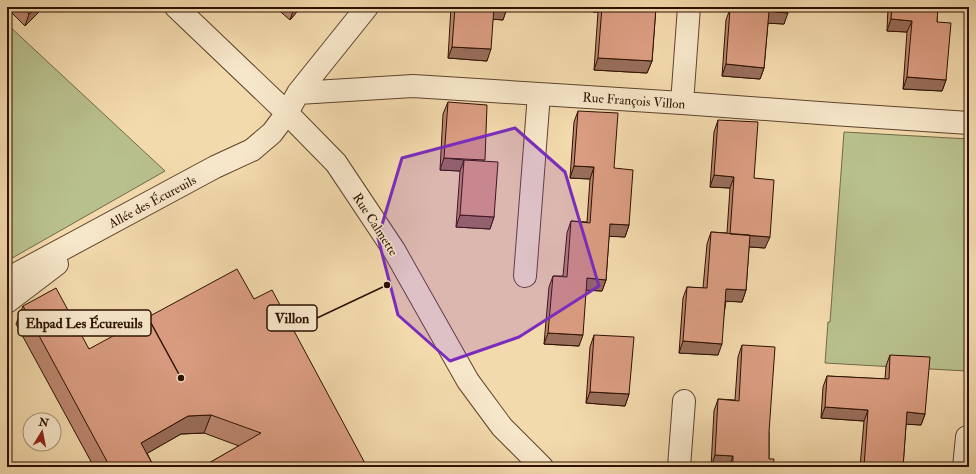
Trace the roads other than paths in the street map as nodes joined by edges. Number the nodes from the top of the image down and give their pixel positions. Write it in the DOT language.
graph roads {
  1 [pos="176,7"];
  2 [pos="367,7"];
  3 [pos="689,7"];
  4 [pos="298,93"];
  5 [pos="540,94"];
  6 [pos="682,103"];
  7 [pos="287,113"];
  8 [pos="969,123"];
  9 [pos="112,223"];
  10 [pos="525,276"];
  11 [pos="7,279"];
  12 [pos="7,302"];
  13 [pos="684,401"];
  14 [pos="967,437"];
  15 [pos="542,467"];
  16 [pos="679,467"];
  17 [pos="964,467"];
  1 -- 7 [label="street, Rue Calmette"];
  2 -- 4 [label="street, Allée des Écureuils"];
  3 -- 6 [label="street"];
  4 -- 5 [label="street, Rue François Villon"];
  4 -- 7 [label="street, Allée des Écureuils"];
  5 -- 6 [label="street, Rue François Villon"];
  5 -- 10 [label="street"];
  6 -- 8 [label="street, Rue François Villon"];
  7 -- 9 [label="street, Allée des Écureuils"];
  7 -- 15 [label="street, Rue Calmette"];
  9 -- 11 [label="street, Allée des Écureuils"];
  9 -- 12 [label="street"];
  13 -- 16 [label="street"];
  14 -- 17 [label="street"];
}
